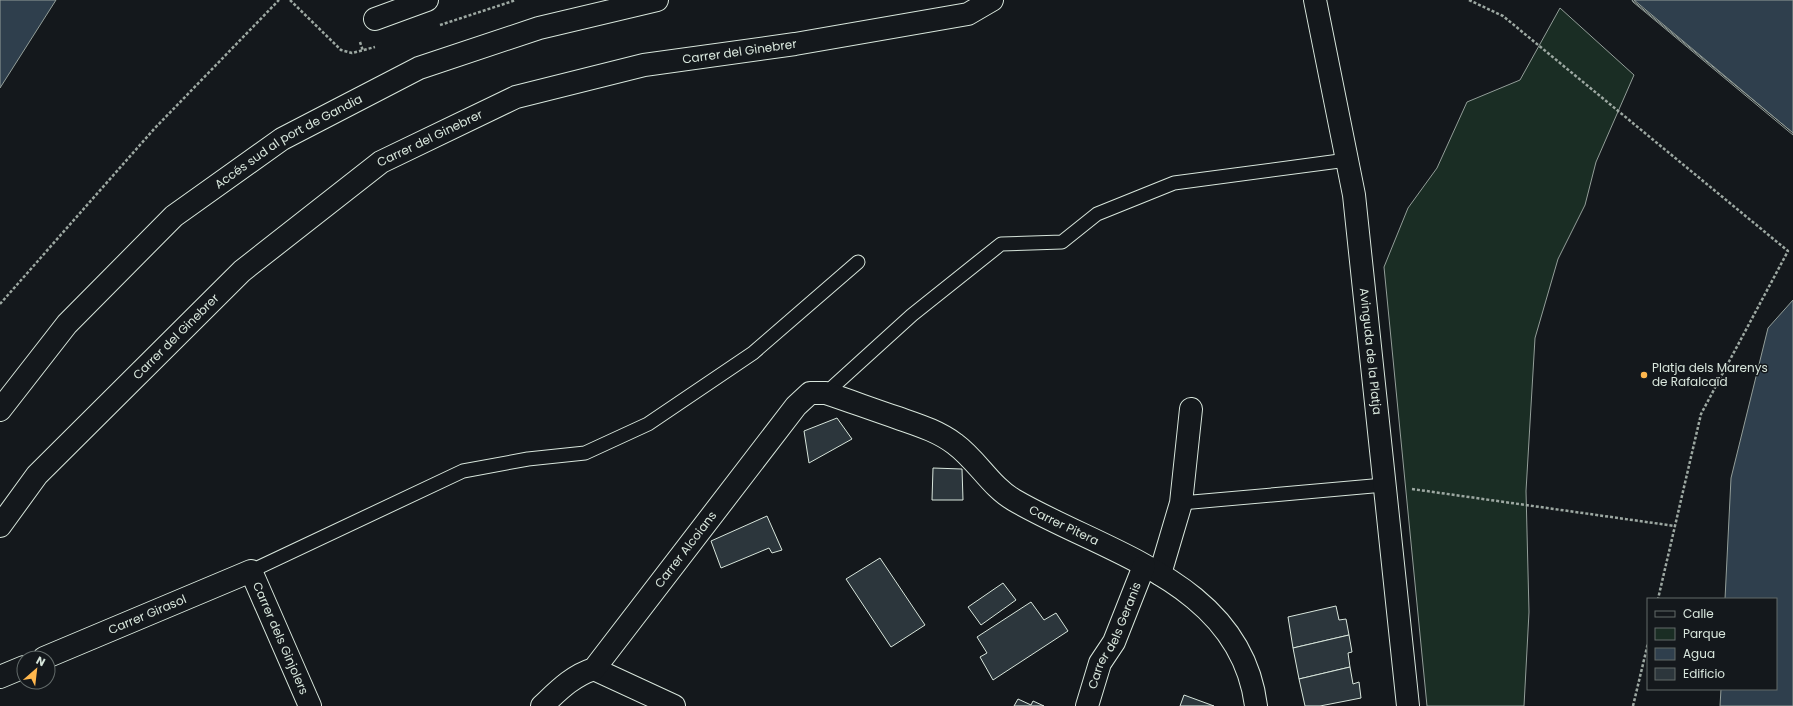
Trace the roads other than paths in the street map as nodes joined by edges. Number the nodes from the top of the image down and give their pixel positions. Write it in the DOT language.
graph roads {
  1 [pos="427,0"];
  2 [pos="657,0"];
  3 [pos="992,0"];
  4 [pos="1315,0"];
  5 [pos="375,20"];
  6 [pos="1347,160"];
  7 [pos="858,262"];
  8 [pos="826,393"];
  9 [pos="1192,409"];
  10 [pos="0,410"];
  11 [pos="1384,485"];
  12 [pos="1181,503"];
  13 [pos="0,526"];
  14 [pos="1152,570"];
  15 [pos="251,571"];
  16 [pos="56,653"];
  17 [pos="594,669"];
  18 [pos="16,670"];
  19 [pos="0,677"];
  20 [pos="310,706"];
  21 [pos="542,706"];
  22 [pos="674,706"];
  23 [pos="1087,706"];
  24 [pos="1256,706"];
  25 [pos="1408,706"];
  1 -- 5 [label="main road"];
  2 -- 10 [label="main road, Accés sud al port de Gandia"];
  3 -- 13 [label="main road, Carrer del Ginebrer"];
  4 -- 6 [label="main road, Avinguda de la Platja"];
  6 -- 8 [label="lane"];
  6 -- 11 [label="main road, Avinguda de la Platja"];
  7 -- 15 [label="lane"];
  8 -- 14 [label="main road, Carrer Pitera"];
  8 -- 17 [label="main road, Carrer Alcoians"];
  9 -- 12 [label="main road, Carrer dels Geranis"];
  11 -- 12 [label="lane"];
  11 -- 25 [label="main road, Avinguda de la Platja"];
  12 -- 14 [label="main road, Carrer dels Geranis"];
  14 -- 23 [label="main road, Carrer dels Geranis"];
  14 -- 24 [label="main road, Carrer Pitera"];
  15 -- 16 [label="main road, Carrer Girasol"];
  15 -- 20 [label="main road, Carrer dels Ginjolers"];
  17 -- 21 [label="main road, Carrer Alcoians"];
  17 -- 22 [label="main road"];
  18 -- 19 [label="main road"];
}
